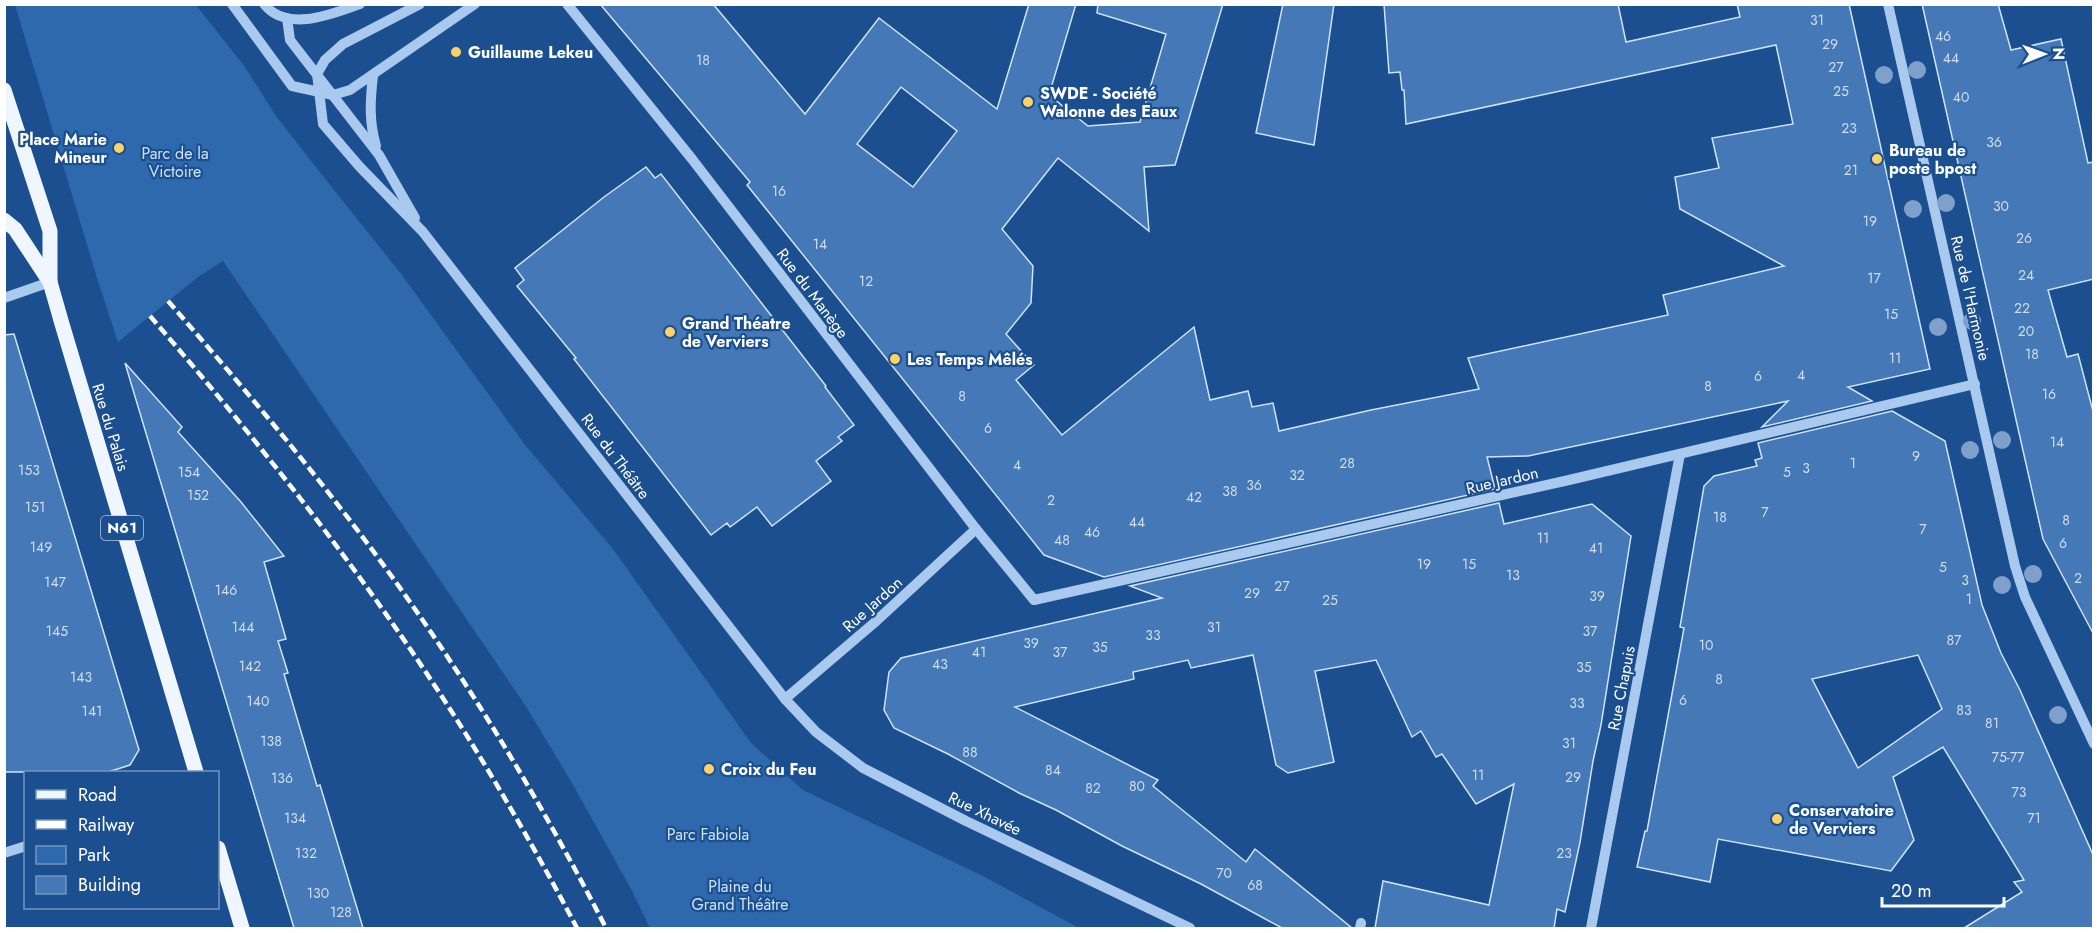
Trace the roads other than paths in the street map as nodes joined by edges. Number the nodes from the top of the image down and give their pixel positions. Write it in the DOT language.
graph roads {
  1 [pos="232,4"];
  2 [pos="264,4"];
  3 [pos="360,4"];
  4 [pos="420,4"];
  5 [pos="475,4"];
  6 [pos="567,4"];
  7 [pos="1888,4"];
  8 [pos="287,18"];
  9 [pos="317,74"];
  10 [pos="373,76"];
  11 [pos="4,90"];
  12 [pos="318,93"];
  13 [pos="333,95"];
  14 [pos="379,154"];
  15 [pos="4,220"];
  16 [pos="423,232"];
  17 [pos="51,282"];
  18 [pos="4,298"];
  19 [pos="1975,384"];
  20 [pos="1680,454"];
  21 [pos="976,530"];
  22 [pos="1034,600"];
  23 [pos="785,699"];
  24 [pos="2094,744"];
  25 [pos="196,771"];
  26 [pos="24,847"];
  27 [pos="219,851"];
  28 [pos="4,854"];
  29 [pos="242,928"];
  30 [pos="1190,928"];
  31 [pos="1591,928"];
  1 -- 12 [label="street"];
  2 -- 8 [label="street"];
  3 -- 8 [label="street"];
  4 -- 9 [label="street"];
  5 -- 10 [label="street"];
  6 -- 21 [label="street, Rue du Manège"];
  7 -- 19 [label="street, Rue de l'Harmonie"];
  8 -- 9 [label="street"];
  9 -- 12 [label="street"];
  9 -- 13 [label="street"];
  10 -- 13 [label="street"];
  10 -- 14 [label="street"];
  11 -- 17 [label="main road, Rue du Palais / N61"];
  12 -- 13 [label="street"];
  12 -- 16 [label="street"];
  13 -- 14 [label="street"];
  14 -- 16 [label="street"];
  15 -- 17 [label="main road, N61"];
  16 -- 23 [label="street, Rue du Théâtre"];
  17 -- 18 [label="street"];
  17 -- 25 [label="main road, Rue du Palais / N61"];
  19 -- 20 [label="street, Rue Jardon"];
  19 -- 24 [label="street, Rue de l'Harmonie"];
  20 -- 22 [label="street, Rue Jardon"];
  20 -- 31 [label="street, Rue Chapuis"];
  21 -- 22 [label="street, Rue du Manège"];
  21 -- 23 [label="street, Rue Jardon"];
  23 -- 30 [label="street, Rue Xhavée"];
  26 -- 28 [label="street"];
  27 -- 29 [label="main road"];
}
